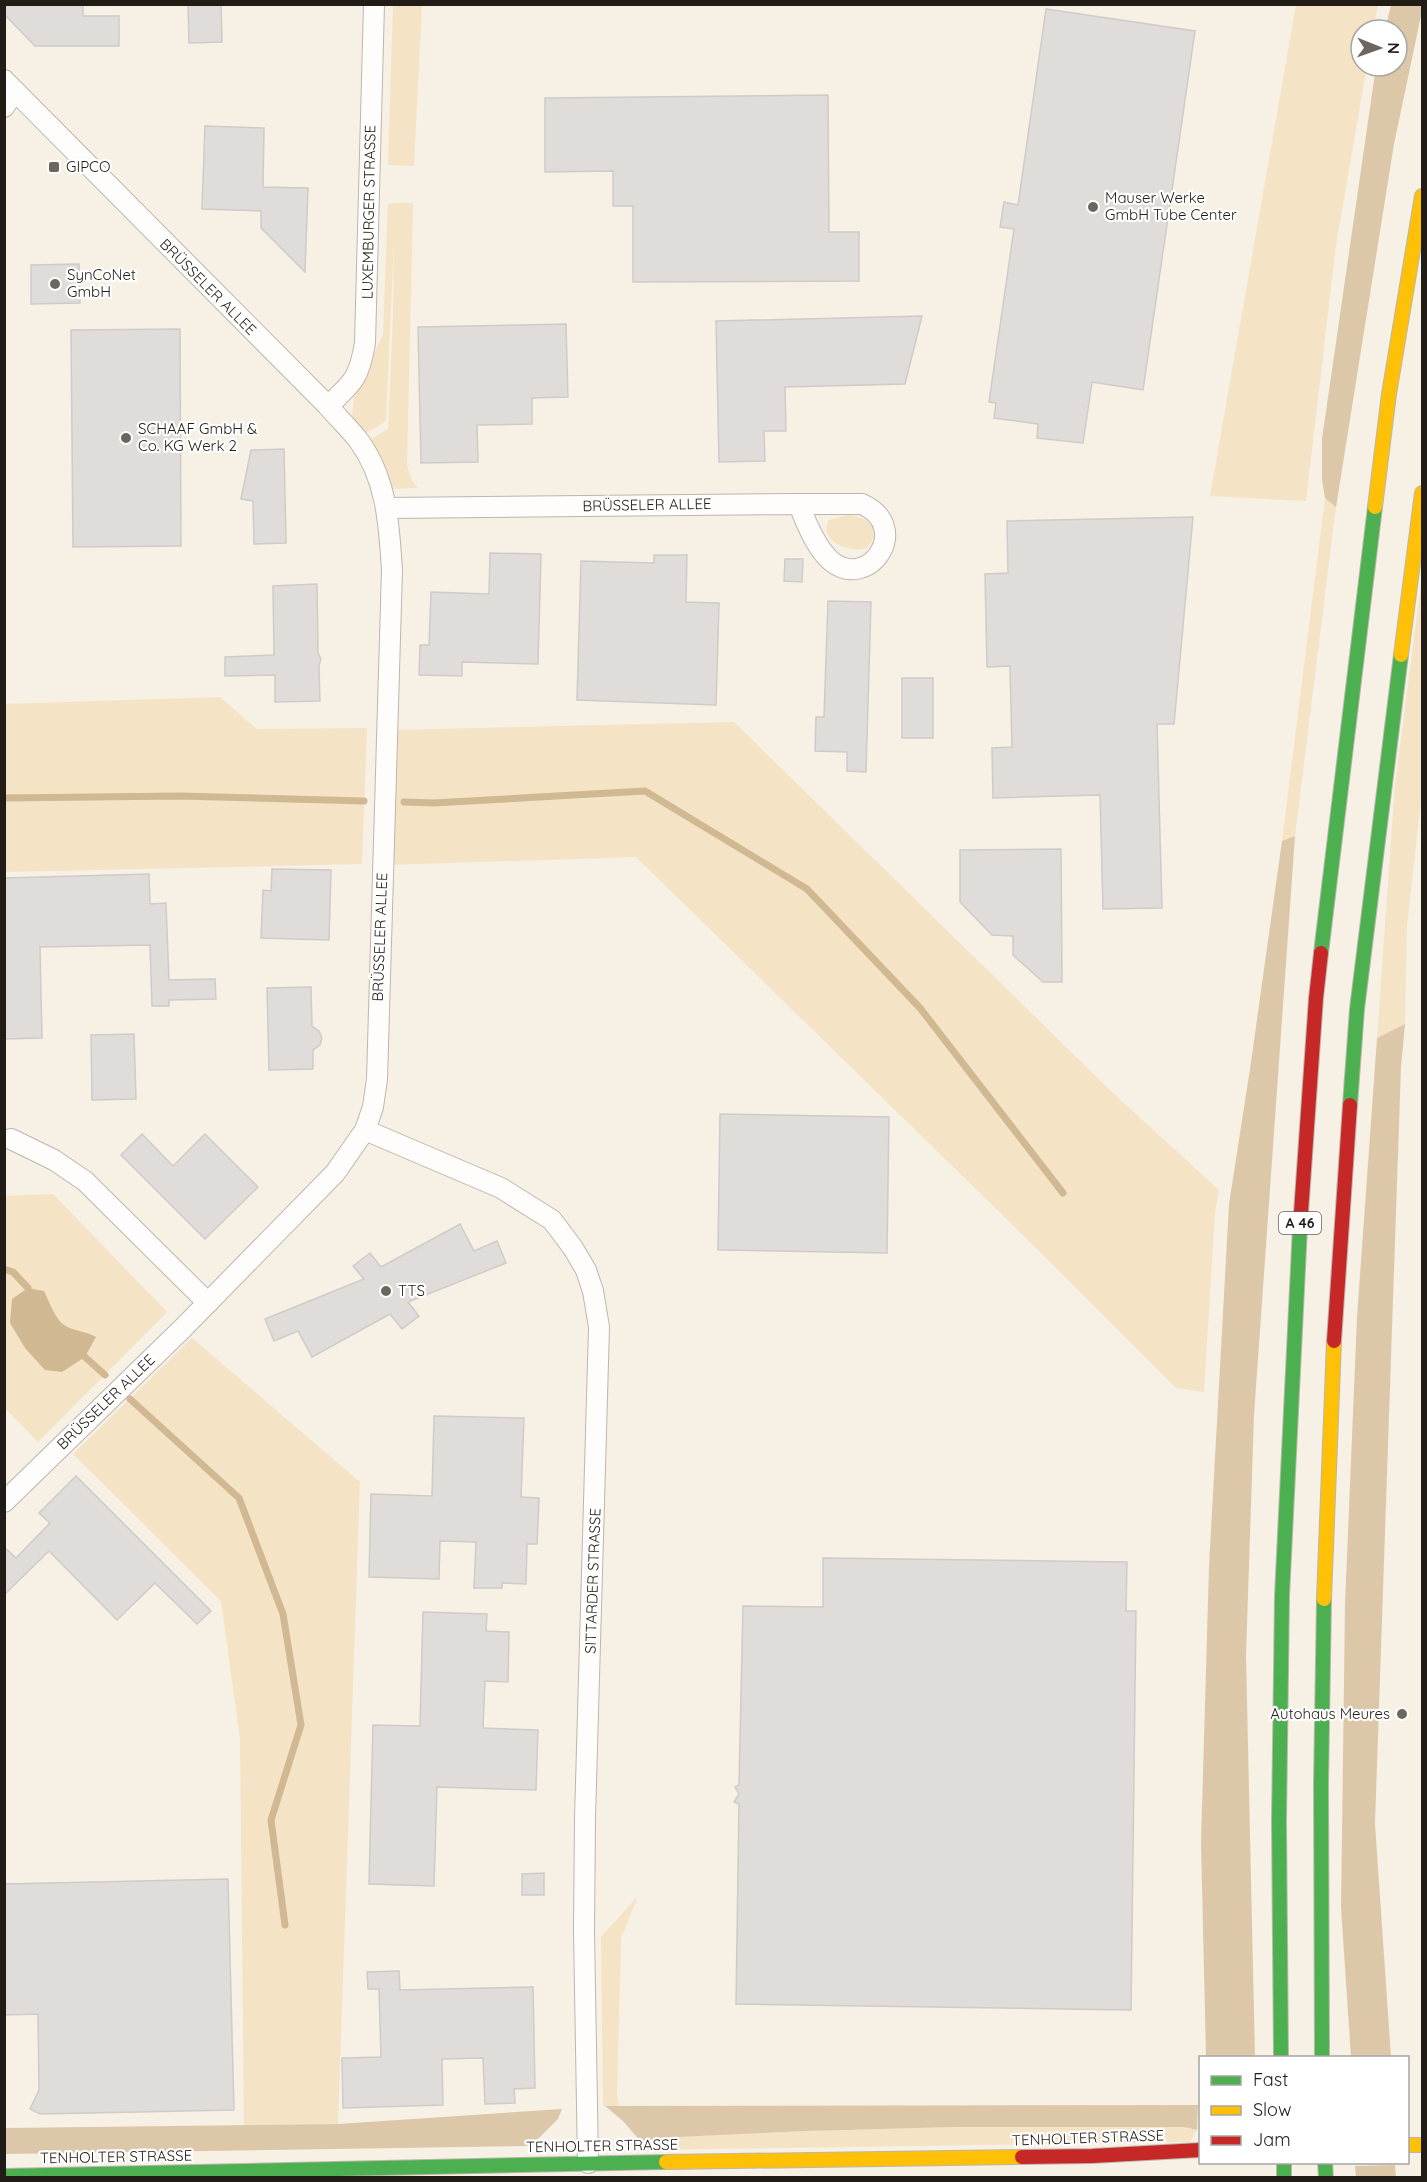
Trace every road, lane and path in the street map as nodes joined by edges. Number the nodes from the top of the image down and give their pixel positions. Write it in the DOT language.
graph roads {
  1 [pos="374,4"];
  2 [pos="8,93"];
  3 [pos="1422,195"];
  4 [pos="328,406"];
  5 [pos="1422,494"];
  6 [pos="799,504"];
  7 [pos="387,508"];
  8 [pos="365,1130"];
  9 [pos="11,1139"];
  10 [pos="208,1303"];
  11 [pos="4,1502"];
  12 [pos="1281,2056"];
  13 [pos="1322,2056"];
  14 [pos="1199,2150"];
  15 [pos="588,2163"];
  16 [pos="4,2176"];
  1 -- 4 [label="street, LUXEMBURGER STRASSE"];
  2 -- 4 [label="street, BRÜSSELER ALLEE"];
  3 -- 12 [label="main road, A 46"];
  4 -- 7 [label="street, BRÜSSELER ALLEE"];
  5 -- 13 [label="main road, A 46"];
  6 -- 6 [label="street, BRÜSSELER ALLEE"];
  6 -- 7 [label="street, BRÜSSELER ALLEE"];
  7 -- 8 [label="street, BRÜSSELER ALLEE"];
  8 -- 10 [label="street, BRÜSSELER ALLEE"];
  8 -- 15 [label="street, SITTARDER STRASSE"];
  9 -- 10 [label="street"];
  10 -- 11 [label="street, BRÜSSELER ALLEE"];
  14 -- 15 [label="main road, TENHOLTER STRASSE"];
  15 -- 16 [label="main road, TENHOLTER STRASSE"];
}
